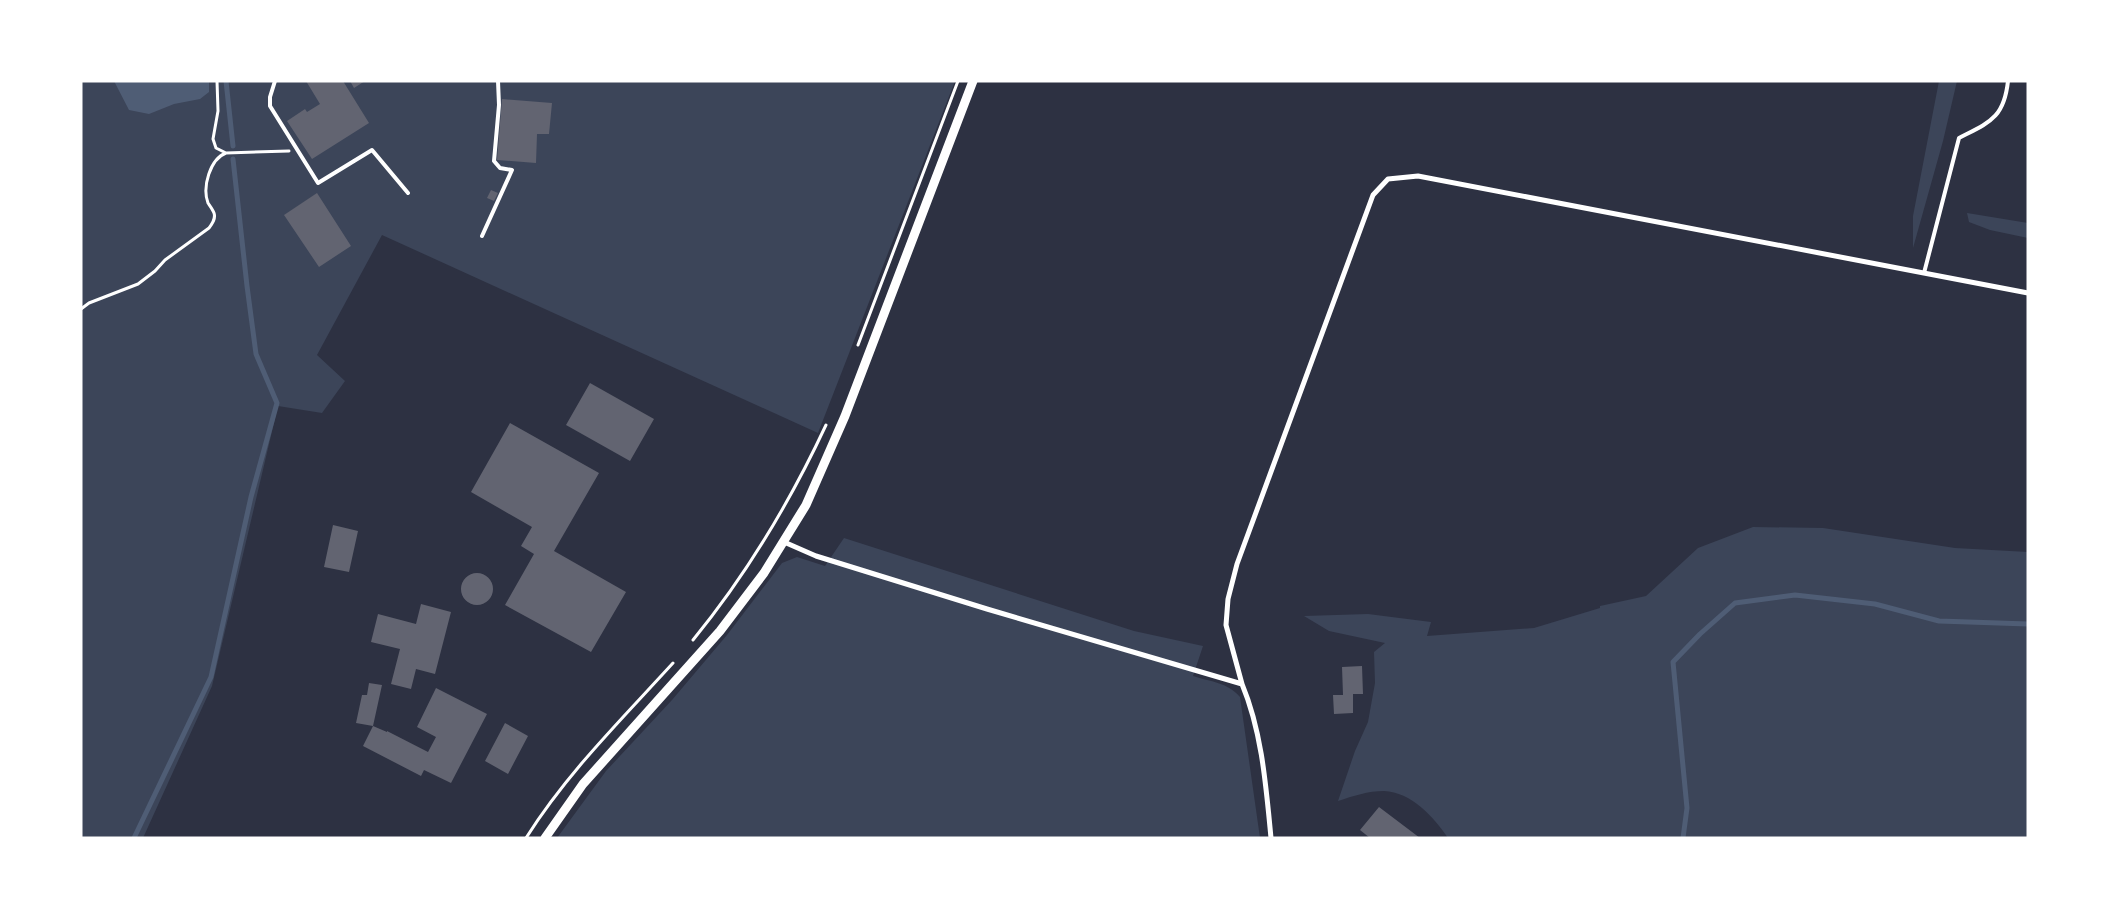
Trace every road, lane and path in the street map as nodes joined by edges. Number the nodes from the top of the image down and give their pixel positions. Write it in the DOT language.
graph roads {
  1 [pos="217,81"];
  2 [pos="274,81"];
  3 [pos="498,81"];
  4 [pos="958,81"];
  5 [pos="973,81"];
  6 [pos="2008,81"];
  7 [pos="297,151"];
  8 [pos="226,153"];
  9 [pos="408,193"];
  10 [pos="482,236"];
  11 [pos="1924,273"];
  12 [pos="2028,293"];
  13 [pos="81,309"];
  14 [pos="857,346"];
  15 [pos="829,419"];
  16 [pos="784,542"];
  17 [pos="691,643"];
  18 [pos="674,662"];
  19 [pos="1242,684"];
  20 [pos="526,838"];
  21 [pos="545,838"];
  22 [pos="1272,838"];
  1 -- 8 [label="path"];
  2 -- 7 [label="lane"];
  3 -- 10 [label="lane"];
  4 -- 14 [label="path"];
  5 -- 16 [label="street"];
  6 -- 11 [label="lane"];
  7 -- 8 [label="path"];
  7 -- 9 [label="lane"];
  8 -- 13 [label="path"];
  11 -- 12 [label="street"];
  11 -- 19 [label="street"];
  15 -- 17 [label="path"];
  16 -- 19 [label="street"];
  16 -- 21 [label="street"];
  18 -- 20 [label="path"];
  19 -- 22 [label="street"];
}
